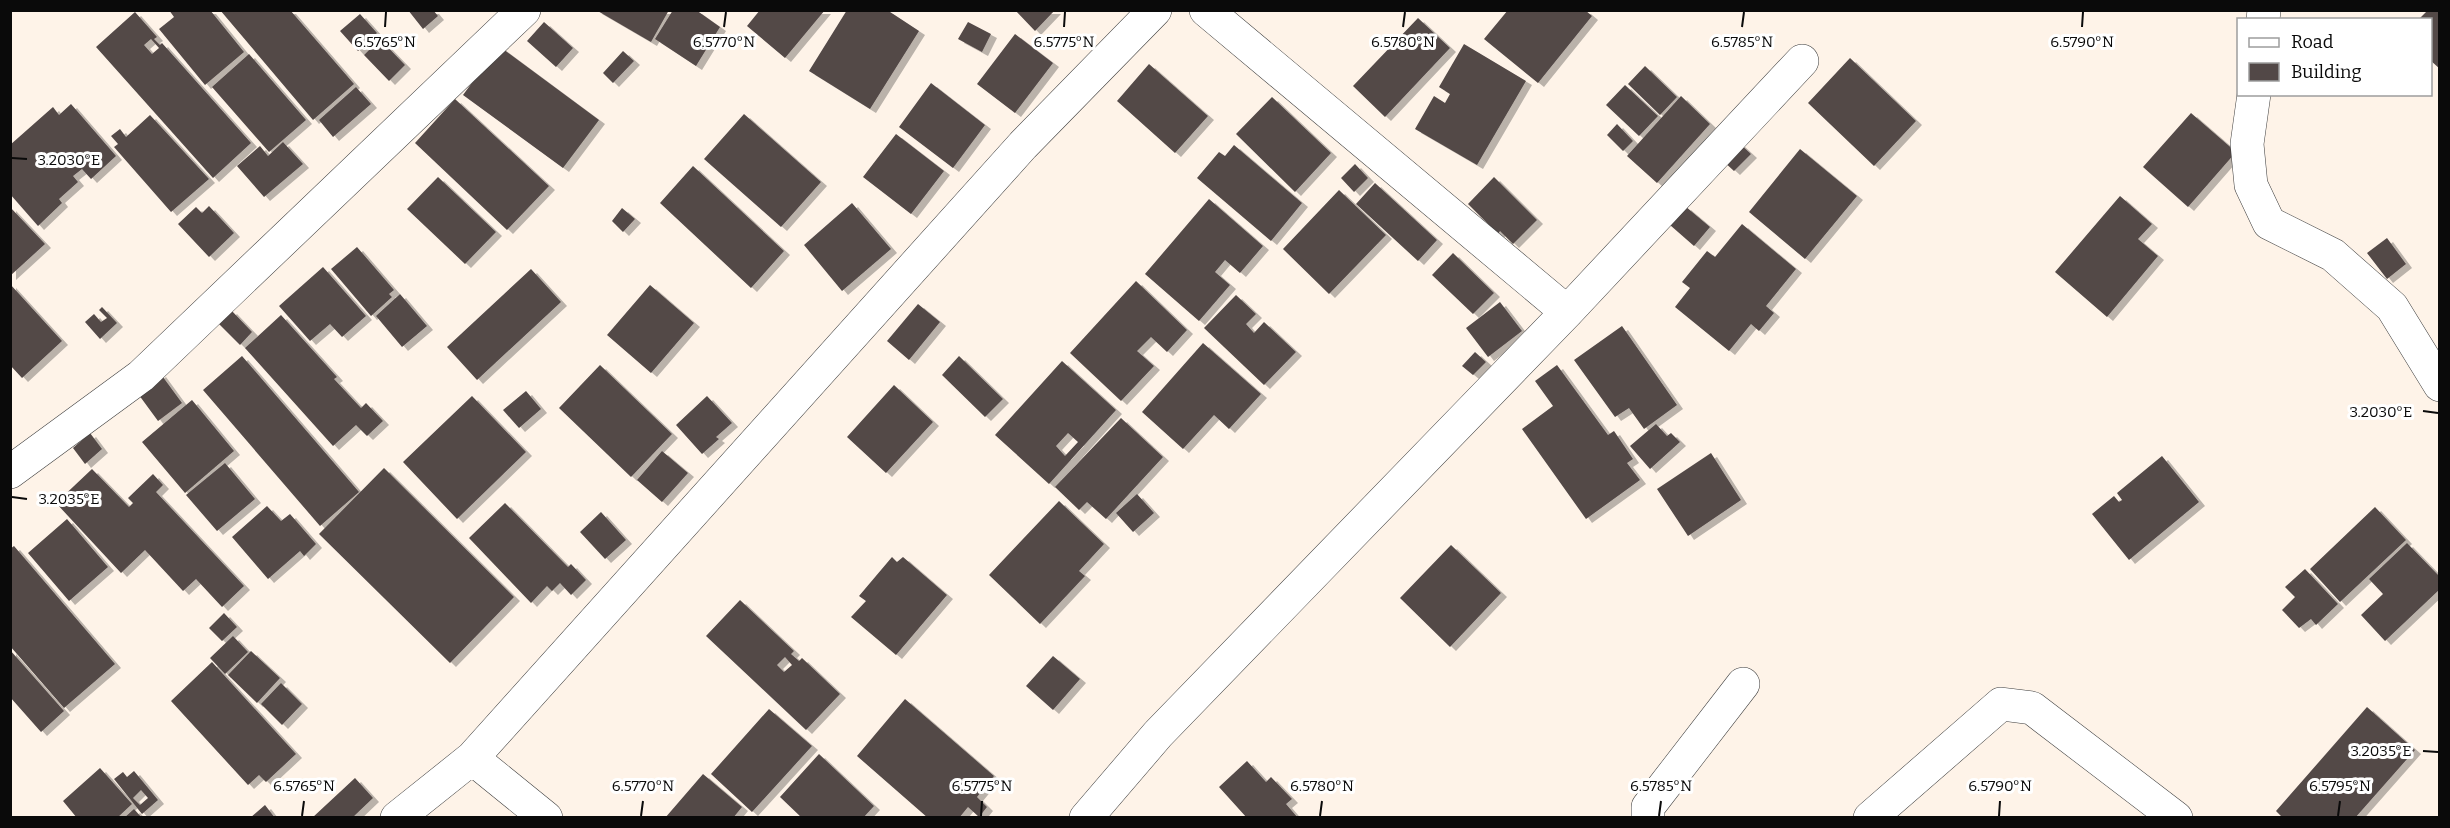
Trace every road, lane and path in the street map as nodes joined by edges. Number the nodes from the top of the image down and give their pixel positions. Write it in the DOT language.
graph roads {
  1 [pos="524,10"];
  2 [pos="1155,10"];
  3 [pos="1206,10"];
  4 [pos="1802,61"];
  5 [pos="2254,96"];
  6 [pos="1567,312"];
  7 [pos="2439,385"];
  8 [pos="10,472"];
  9 [pos="1743,684"];
  10 [pos="472,758"];
  11 [pos="397,818"];
  12 [pos="546,818"];
  13 [pos="1086,818"];
  14 [pos="1648,818"];
  15 [pos="1870,818"];
  16 [pos="2176,818"];
  1 -- 8 [label="street"];
  2 -- 10 [label="street"];
  3 -- 6 [label="street"];
  4 -- 6 [label="street"];
  5 -- 7 [label="street"];
  6 -- 13 [label="street"];
  9 -- 14 [label="street"];
  10 -- 11 [label="street"];
  10 -- 12 [label="street"];
  15 -- 16 [label="street"];
}
